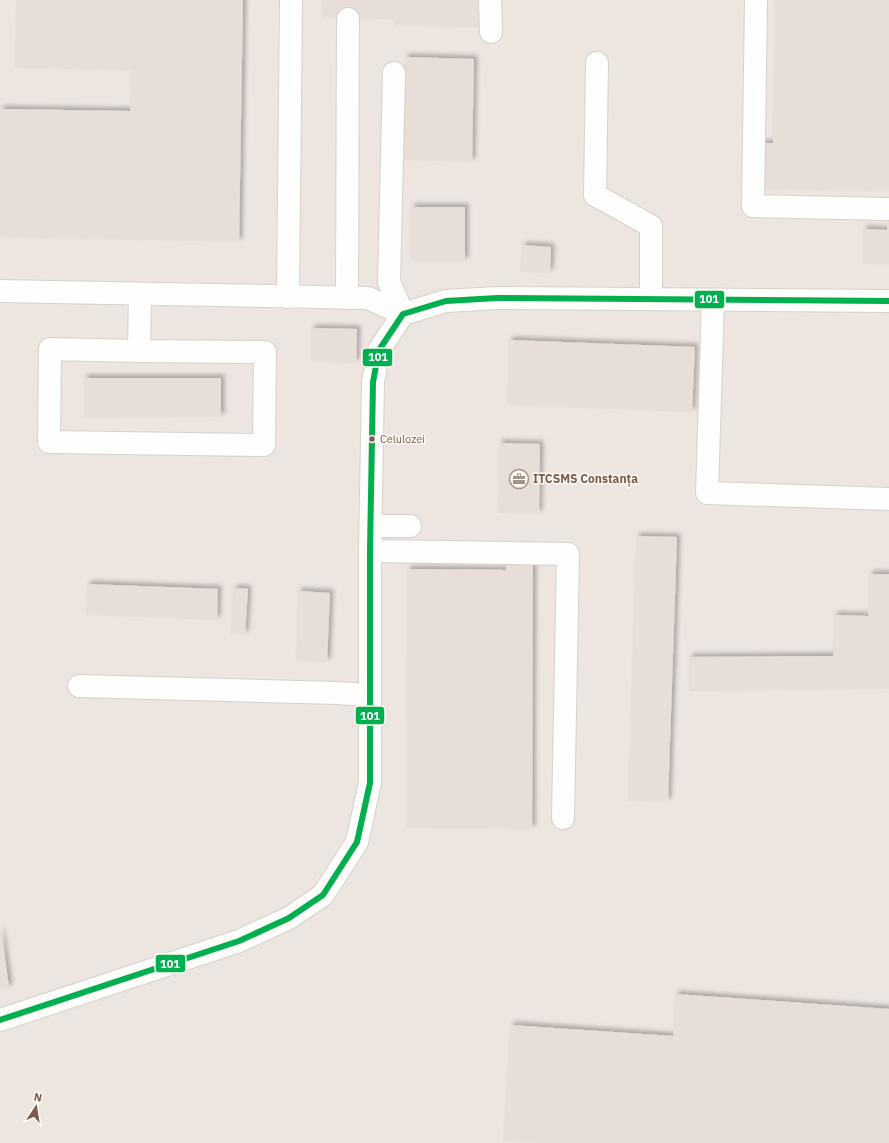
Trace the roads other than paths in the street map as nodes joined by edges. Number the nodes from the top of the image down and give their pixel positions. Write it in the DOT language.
graph roads {
  1 [pos="291,0"];
  2 [pos="490,0"];
  3 [pos="756,0"];
  4 [pos="348,19"];
  5 [pos="490,32"];
  6 [pos="597,63"];
  7 [pos="394,73"];
  8 [pos="889,209"];
  9 [pos="0,291"];
  10 [pos="140,294"];
  11 [pos="288,297"];
  12 [pos="347,298"];
  13 [pos="651,299"];
  14 [pos="713,300"];
  15 [pos="889,301"];
  16 [pos="403,314"];
  17 [pos="139,351"];
  18 [pos="889,499"];
  19 [pos="371,526"];
  20 [pos="410,526"];
  21 [pos="370,551"];
  22 [pos="79,686"];
  23 [pos="370,695"];
  24 [pos="563,818"];
  25 [pos="0,1020"];
  1 -- 11 [label="street"];
  2 -- 5 [label="street"];
  3 -- 8 [label="street"];
  4 -- 12 [label="street"];
  6 -- 13 [label="street"];
  7 -- 16 [label="street"];
  9 -- 10 [label="street"];
  10 -- 11 [label="street"];
  10 -- 17 [label="street"];
  11 -- 12 [label="street"];
  12 -- 16 [label="street"];
  13 -- 14 [label="street"];
  13 -- 16 [label="street"];
  14 -- 15 [label="street"];
  14 -- 18 [label="street"];
  16 -- 19 [label="street"];
  17 -- 17 [label="street"];
  19 -- 20 [label="street"];
  19 -- 21 [label="street"];
  21 -- 23 [label="street"];
  21 -- 24 [label="street"];
  22 -- 23 [label="street"];
  23 -- 25 [label="street"];
}
